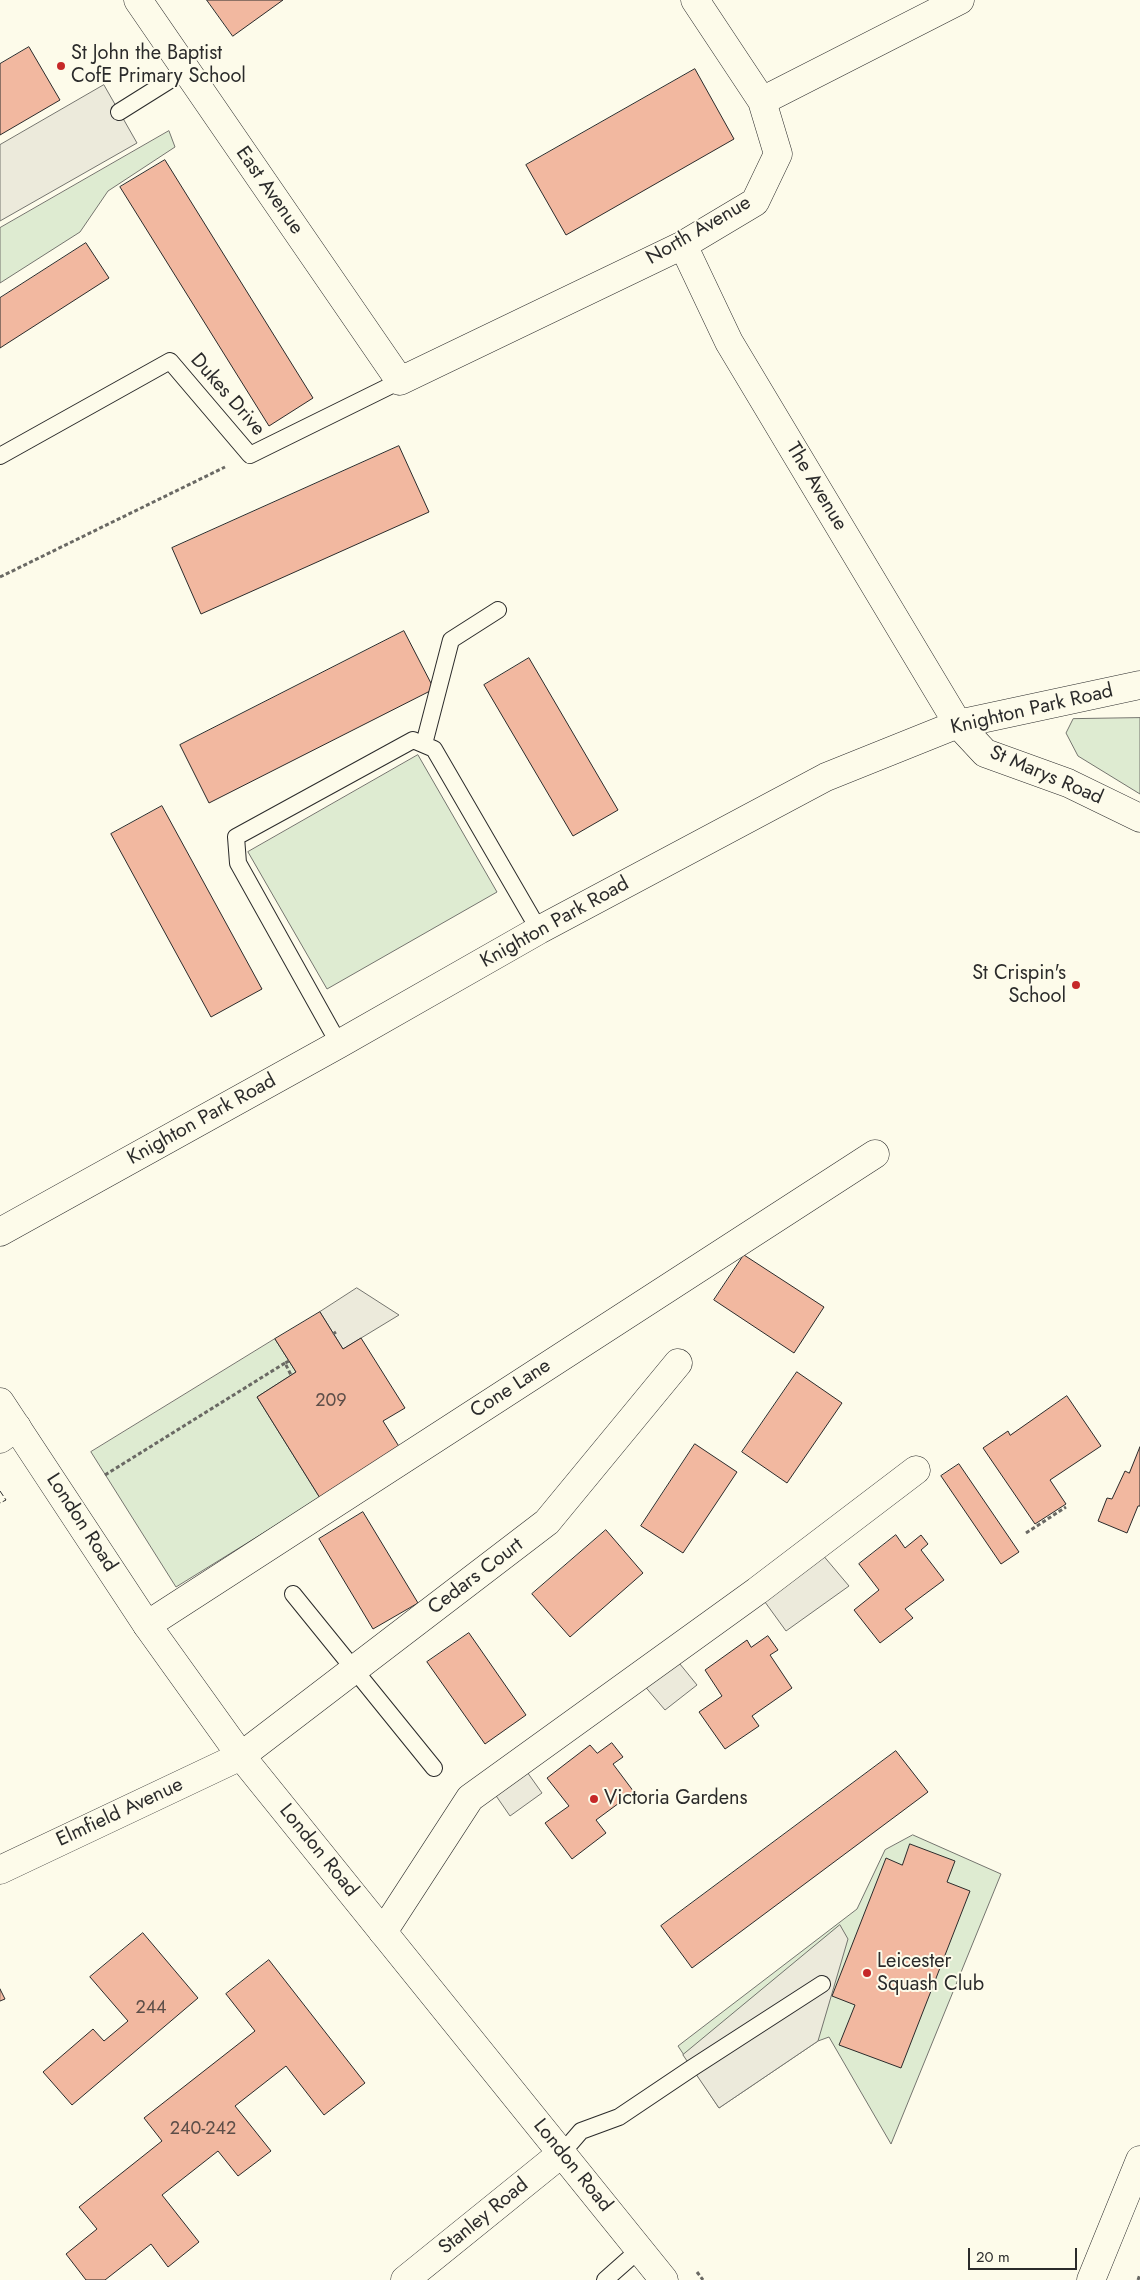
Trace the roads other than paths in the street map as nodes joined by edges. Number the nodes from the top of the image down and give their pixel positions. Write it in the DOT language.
graph roads {
  1 [pos="138,0"];
  2 [pos="695,0"];
  3 [pos="960,0"];
  4 [pos="186,70"];
  5 [pos="762,101"];
  6 [pos="119,112"];
  7 [pos="683,244"];
  8 [pos="400,381"];
  9 [pos="0,456"];
  10 [pos="498,610"];
  11 [pos="1140,686"];
  12 [pos="958,724"];
  13 [pos="424,744"];
  14 [pos="1140,818"];
  15 [pos="540,930"];
  16 [pos="339,1044"];
  17 [pos="874,1154"];
  18 [pos="0,1232"];
  19 [pos="678,1363"];
  20 [pos="0,1402"];
  21 [pos="9,1433"];
  22 [pos="916,1470"];
  23 [pos="294,1594"];
  24 [pos="147,1625"];
  25 [pos="354,1670"];
  26 [pos="240,1756"];
  27 [pos="434,1768"];
  28 [pos="0,1870"];
  29 [pos="383,1932"];
  30 [pos="822,1984"];
  31 [pos="562,2153"];
  32 [pos="1140,2160"];
  33 [pos="640,2249"];
  34 [pos="405,2280"];
  35 [pos="605,2280"];
  36 [pos="664,2280"];
  37 [pos="1091,2280"];
  1 -- 4 [label="street, East Avenue"];
  2 -- 5 [label="street, North Avenue"];
  3 -- 5 [label="street"];
  4 -- 6 [label="lane"];
  4 -- 8 [label="street, East Avenue"];
  5 -- 7 [label="street, North Avenue"];
  7 -- 8 [label="street, North Avenue"];
  7 -- 12 [label="street, The Avenue"];
  8 -- 9 [label="lane, Dukes Drive"];
  10 -- 13 [label="lane"];
  11 -- 12 [label="street, Knighton Park Road"];
  12 -- 14 [label="street, St Marys Road"];
  12 -- 15 [label="street, Knighton Park Road"];
  13 -- 15 [label="lane"];
  13 -- 16 [label="lane"];
  15 -- 16 [label="street, Knighton Park Road"];
  16 -- 18 [label="street, Knighton Park Road"];
  17 -- 24 [label="street, Cone Lane"];
  19 -- 25 [label="street, Cedars Court"];
  20 -- 21 [label="street, London Road"];
  21 -- 24 [label="street, London Road"];
  22 -- 29 [label="street"];
  23 -- 25 [label="lane"];
  24 -- 26 [label="street, London Road"];
  25 -- 26 [label="street, Cedars Court"];
  25 -- 27 [label="lane"];
  26 -- 28 [label="street, Elmfield Avenue"];
  26 -- 29 [label="street, London Road"];
  29 -- 31 [label="street, London Road"];
  30 -- 31 [label="lane"];
  31 -- 33 [label="street, London Road"];
  31 -- 34 [label="street, Stanley Road"];
  32 -- 37 [label="street"];
  33 -- 35 [label="lane"];
  33 -- 36 [label="street, London Road"];
}
